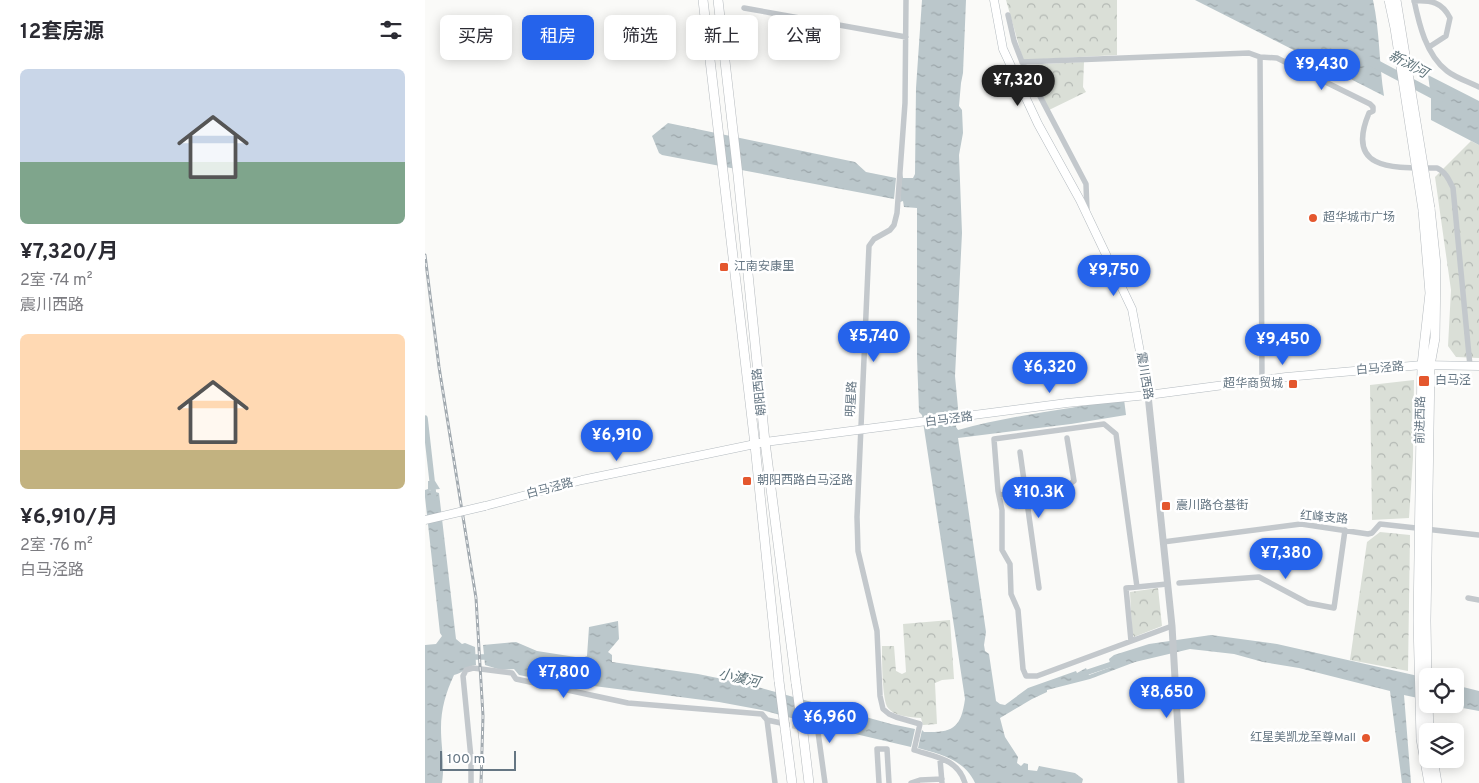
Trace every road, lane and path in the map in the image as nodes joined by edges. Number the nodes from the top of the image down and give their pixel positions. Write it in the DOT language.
graph roads {
  1 [pos="703,0"];
  2 [pos="718,0"];
  3 [pos="906,0"];
  4 [pos="994,0"];
  5 [pos="1389,0"];
  6 [pos="1396,0"];
  7 [pos="1414,0"];
  8 [pos="745,8"];
  9 [pos="1008,16"];
  10 [pos="906,37"];
  11 [pos="1429,47"];
  12 [pos="1261,58"];
  13 [pos="1022,62"];
  14 [pos="1479,87"];
  15 [pos="1426,209"];
  16 [pos="1087,213"];
  17 [pos="1426,365"];
  18 [pos="1470,366"];
  19 [pos="1479,366"];
  20 [pos="1262,380"];
  21 [pos="1148,395"];
  22 [pos="861,431"];
  23 [pos="1067,438"];
  24 [pos="765,442"];
  25 [pos="755,445"];
  26 [pos="1020,452"];
  27 [pos="1025,492"];
  28 [pos="999,495"];
  29 [pos="425,520"];
  30 [pos="1423,529"];
  31 [pos="1345,530"];
  32 [pos="1479,535"];
  33 [pos="1163,542"];
  34 [pos="1179,583"];
  35 [pos="1167,584"];
  36 [pos="1137,587"];
  37 [pos="1039,588"];
  38 [pos="1468,598"];
  39 [pos="1479,600"];
  40 [pos="1172,626"];
  41 [pos="1131,641"];
  42 [pos="1423,668"];
  43 [pos="1425,713"];
  44 [pos="767,720"];
  45 [pos="783,726"];
  46 [pos="805,731"];
  47 [pos="940,759"];
  48 [pos="1434,768"];
  49 [pos="942,781"];
  50 [pos="471,783"];
  51 [pos="775,783"];
  52 [pos="793,783"];
  53 [pos="809,783"];
  54 [pos="825,783"];
  55 [pos="879,783"];
  56 [pos="889,783"];
  57 [pos="911,783"];
  58 [pos="965,783"];
  59 [pos="1181,783"];
  60 [pos="1429,783"];
  61 [pos="1437,783"];
  1 -- 25 [label="main road, 朝阳西路"];
  2 -- 24 [label="main road, 朝阳西路"];
  3 -- 10 [label="street, 明星路"];
  4 -- 16 [label="main road, 震川西路"];
  5 -- 15 [label="main road, 前进西路, bridge"];
  6 -- 15 [label="main road, 前进西路, bridge"];
  7 -- 11 [label="street"];
  7 -- 11 [label="street"];
  8 -- 10 [label="street"];
  9 -- 13 [label="street"];
  10 -- 22 [label="street, 明星路"];
  11 -- 14 [label="street"];
  12 -- 13 [label="street"];
  12 -- 18 [label="street"];
  12 -- 20 [label="street"];
  13 -- 16 [label="street"];
  15 -- 17 [label="main road, 前进西路"];
  16 -- 21 [label="main road, 震川西路"];
  17 -- 18 [label="main road, 白马泾路"];
  17 -- 20 [label="main road, 白马泾路"];
  17 -- 30 [label="main road, 前进西路"];
  18 -- 19 [label="main road, 白马泾路"];
  20 -- 21 [label="main road, 白马泾路"];
  21 -- 22 [label="main road, 白马泾路"];
  21 -- 33 [label="street, 震川西路"];
  22 -- 24 [label="main road, 白马泾路"];
  22 -- 47 [label="street, 明星路"];
  23 -- 27 [label="street"];
  24 -- 25 [label="main road, 白马泾路"];
  24 -- 46 [label="main road, 朝阳西路, bridge"];
  25 -- 29 [label="main road, 白马泾路, bridge"];
  25 -- 45 [label="main road, 朝阳西路, bridge"];
  26 -- 27 [label="street"];
  27 -- 28 [label="street"];
  27 -- 37 [label="street"];
  28 -- 36 [label="street"];
  28 -- 41 [label="street"];
  30 -- 31 [label="street, 红峰支路"];
  30 -- 32 [label="street, 红峰支路"];
  30 -- 42 [label="main road, 前进西路"];
  31 -- 33 [label="street, 红峰支路"];
  31 -- 34 [label="street"];
  33 -- 35 [label="street, 震川西路"];
  35 -- 36 [label="street"];
  35 -- 40 [label="street, 震川西路"];
  36 -- 41 [label="street"];
  38 -- 39 [label="street"];
  40 -- 41 [label="street"];
  40 -- 59 [label="street, 震川西路"];
  43 -- 60 [label="main road, 前进西路"];
  44 -- 45 [label="street"];
  44 -- 50 [label="street"];
  44 -- 51 [label="street"];
  45 -- 52 [label="main road, 朝阳西路"];
  46 -- 53 [label="main road, 朝阳西路"];
  46 -- 54 [label="street"];
  47 -- 49 [label="street"];
  47 -- 58 [label="street"];
  48 -- 61 [label="main road"];
  49 -- 57 [label="street"];
  55 -- 56 [label="street"];
}
